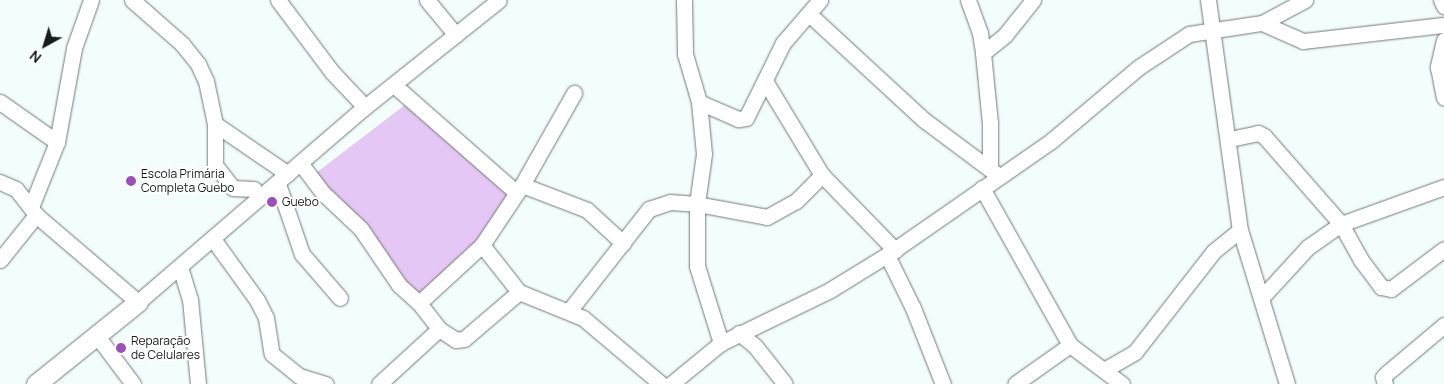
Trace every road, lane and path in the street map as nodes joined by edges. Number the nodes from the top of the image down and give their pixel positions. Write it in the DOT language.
graph roads {
  1 [pos="91,0"];
  2 [pos="132,0"];
  3 [pos="278,0"];
  4 [pos="427,0"];
  5 [pos="499,0"];
  6 [pos="684,0"];
  7 [pos="820,0"];
  8 [pos="968,0"];
  9 [pos="1033,0"];
  10 [pos="1208,0"];
  11 [pos="1305,0"];
  12 [pos="1441,0"];
  13 [pos="1444,6"];
  14 [pos="809,14"];
  15 [pos="1262,23"];
  16 [pos="1444,24"];
  17 [pos="1212,29"];
  18 [pos="456,34"];
  19 [pos="1444,40"];
  20 [pos="983,53"];
  21 [pos="765,81"];
  22 [pos="394,86"];
  23 [pos="574,93"];
  24 [pos="1444,97"];
  25 [pos="0,102"];
  26 [pos="699,102"];
  27 [pos="365,107"];
  28 [pos="215,124"];
  29 [pos="1230,139"];
  30 [pos="57,142"];
  31 [pos="301,164"];
  32 [pos="995,172"];
  33 [pos="822,175"];
  34 [pos="283,179"];
  35 [pos="0,182"];
  36 [pos="1444,187"];
  37 [pos="982,188"];
  38 [pos="254,189"];
  39 [pos="519,189"];
  40 [pos="696,204"];
  41 [pos="33,211"];
  42 [pos="1341,224"];
  43 [pos="1240,230"];
  44 [pos="212,239"];
  45 [pos="624,243"];
  46 [pos="482,245"];
  47 [pos="1444,249"];
  48 [pos="891,253"];
  49 [pos="0,260"];
  50 [pos="180,267"];
  51 [pos="519,292"];
  52 [pos="1263,296"];
  53 [pos="340,298"];
  54 [pos="138,302"];
  55 [pos="419,303"];
  56 [pos="569,311"];
  57 [pos="1444,325"];
  58 [pos="439,329"];
  59 [pos="739,333"];
  60 [pos="97,336"];
  61 [pos="721,343"];
  62 [pos="1070,345"];
  63 [pos="1104,370"];
  64 [pos="1017,383"];
  65 [pos="36,384"];
  66 [pos="133,384"];
  67 [pos="198,384"];
  68 [pos="326,384"];
  69 [pos="379,384"];
  70 [pos="661,384"];
  71 [pos="671,384"];
  72 [pos="784,384"];
  73 [pos="943,384"];
  74 [pos="1122,384"];
  75 [pos="1287,384"];
  76 [pos="1385,384"];
  1 -- 30 [label="street"];
  2 -- 28 [label="street"];
  3 -- 27 [label="street"];
  4 -- 18 [label="street"];
  5 -- 18 [label="street"];
  6 -- 26 [label="street"];
  7 -- 14 [label="street"];
  8 -- 20 [label="street"];
  9 -- 20 [label="street"];
  10 -- 17 [label="street"];
  11 -- 15 [label="street"];
  12 -- 13 [label="street"];
  14 -- 21 [label="street"];
  14 -- 32 [label="street"];
  15 -- 16 [label="street"];
  15 -- 17 [label="street"];
  17 -- 29 [label="street"];
  17 -- 32 [label="street"];
  18 -- 22 [label="street"];
  19 -- 24 [label="street"];
  20 -- 32 [label="street"];
  21 -- 26 [label="street"];
  21 -- 33 [label="street"];
  22 -- 27 [label="street"];
  22 -- 39 [label="street"];
  23 -- 39 [label="street"];
  25 -- 30 [label="street"];
  26 -- 40 [label="street"];
  27 -- 31 [label="street"];
  28 -- 34 [label="street"];
  28 -- 38 [label="street"];
  29 -- 42 [label="street"];
  29 -- 43 [label="street"];
  30 -- 41 [label="street"];
  31 -- 34 [label="street"];
  31 -- 55 [label="street"];
  32 -- 37 [label="street"];
  33 -- 40 [label="street"];
  33 -- 48 [label="street"];
  34 -- 44 [label="street"];
  34 -- 53 [label="street"];
  35 -- 41 [label="street"];
  36 -- 42 [label="street"];
  37 -- 48 [label="street"];
  37 -- 62 [label="street"];
  39 -- 45 [label="street"];
  39 -- 46 [label="street"];
  40 -- 45 [label="street"];
  40 -- 61 [label="street"];
  41 -- 49 [label="street"];
  41 -- 54 [label="street"];
  42 -- 47 [label="street"];
  42 -- 52 [label="street"];
  43 -- 52 [label="street"];
  43 -- 63 [label="street"];
  44 -- 50 [label="street"];
  44 -- 68 [label="street"];
  45 -- 56 [label="street"];
  46 -- 51 [label="street"];
  46 -- 55 [label="street"];
  48 -- 59 [label="street"];
  48 -- 73 [label="street"];
  50 -- 54 [label="street"];
  50 -- 67 [label="street"];
  51 -- 56 [label="street"];
  51 -- 58 [label="street"];
  52 -- 75 [label="street"];
  54 -- 60 [label="main road"];
  55 -- 58 [label="street"];
  56 -- 70 [label="street"];
  57 -- 76 [label="street"];
  58 -- 69 [label="street"];
  59 -- 61 [label="street"];
  59 -- 72 [label="street"];
  60 -- 65 [label="main road"];
  60 -- 66 [label="street"];
  61 -- 71 [label="street"];
  62 -- 63 [label="street"];
  62 -- 64 [label="street"];
  63 -- 74 [label="street"];
}
